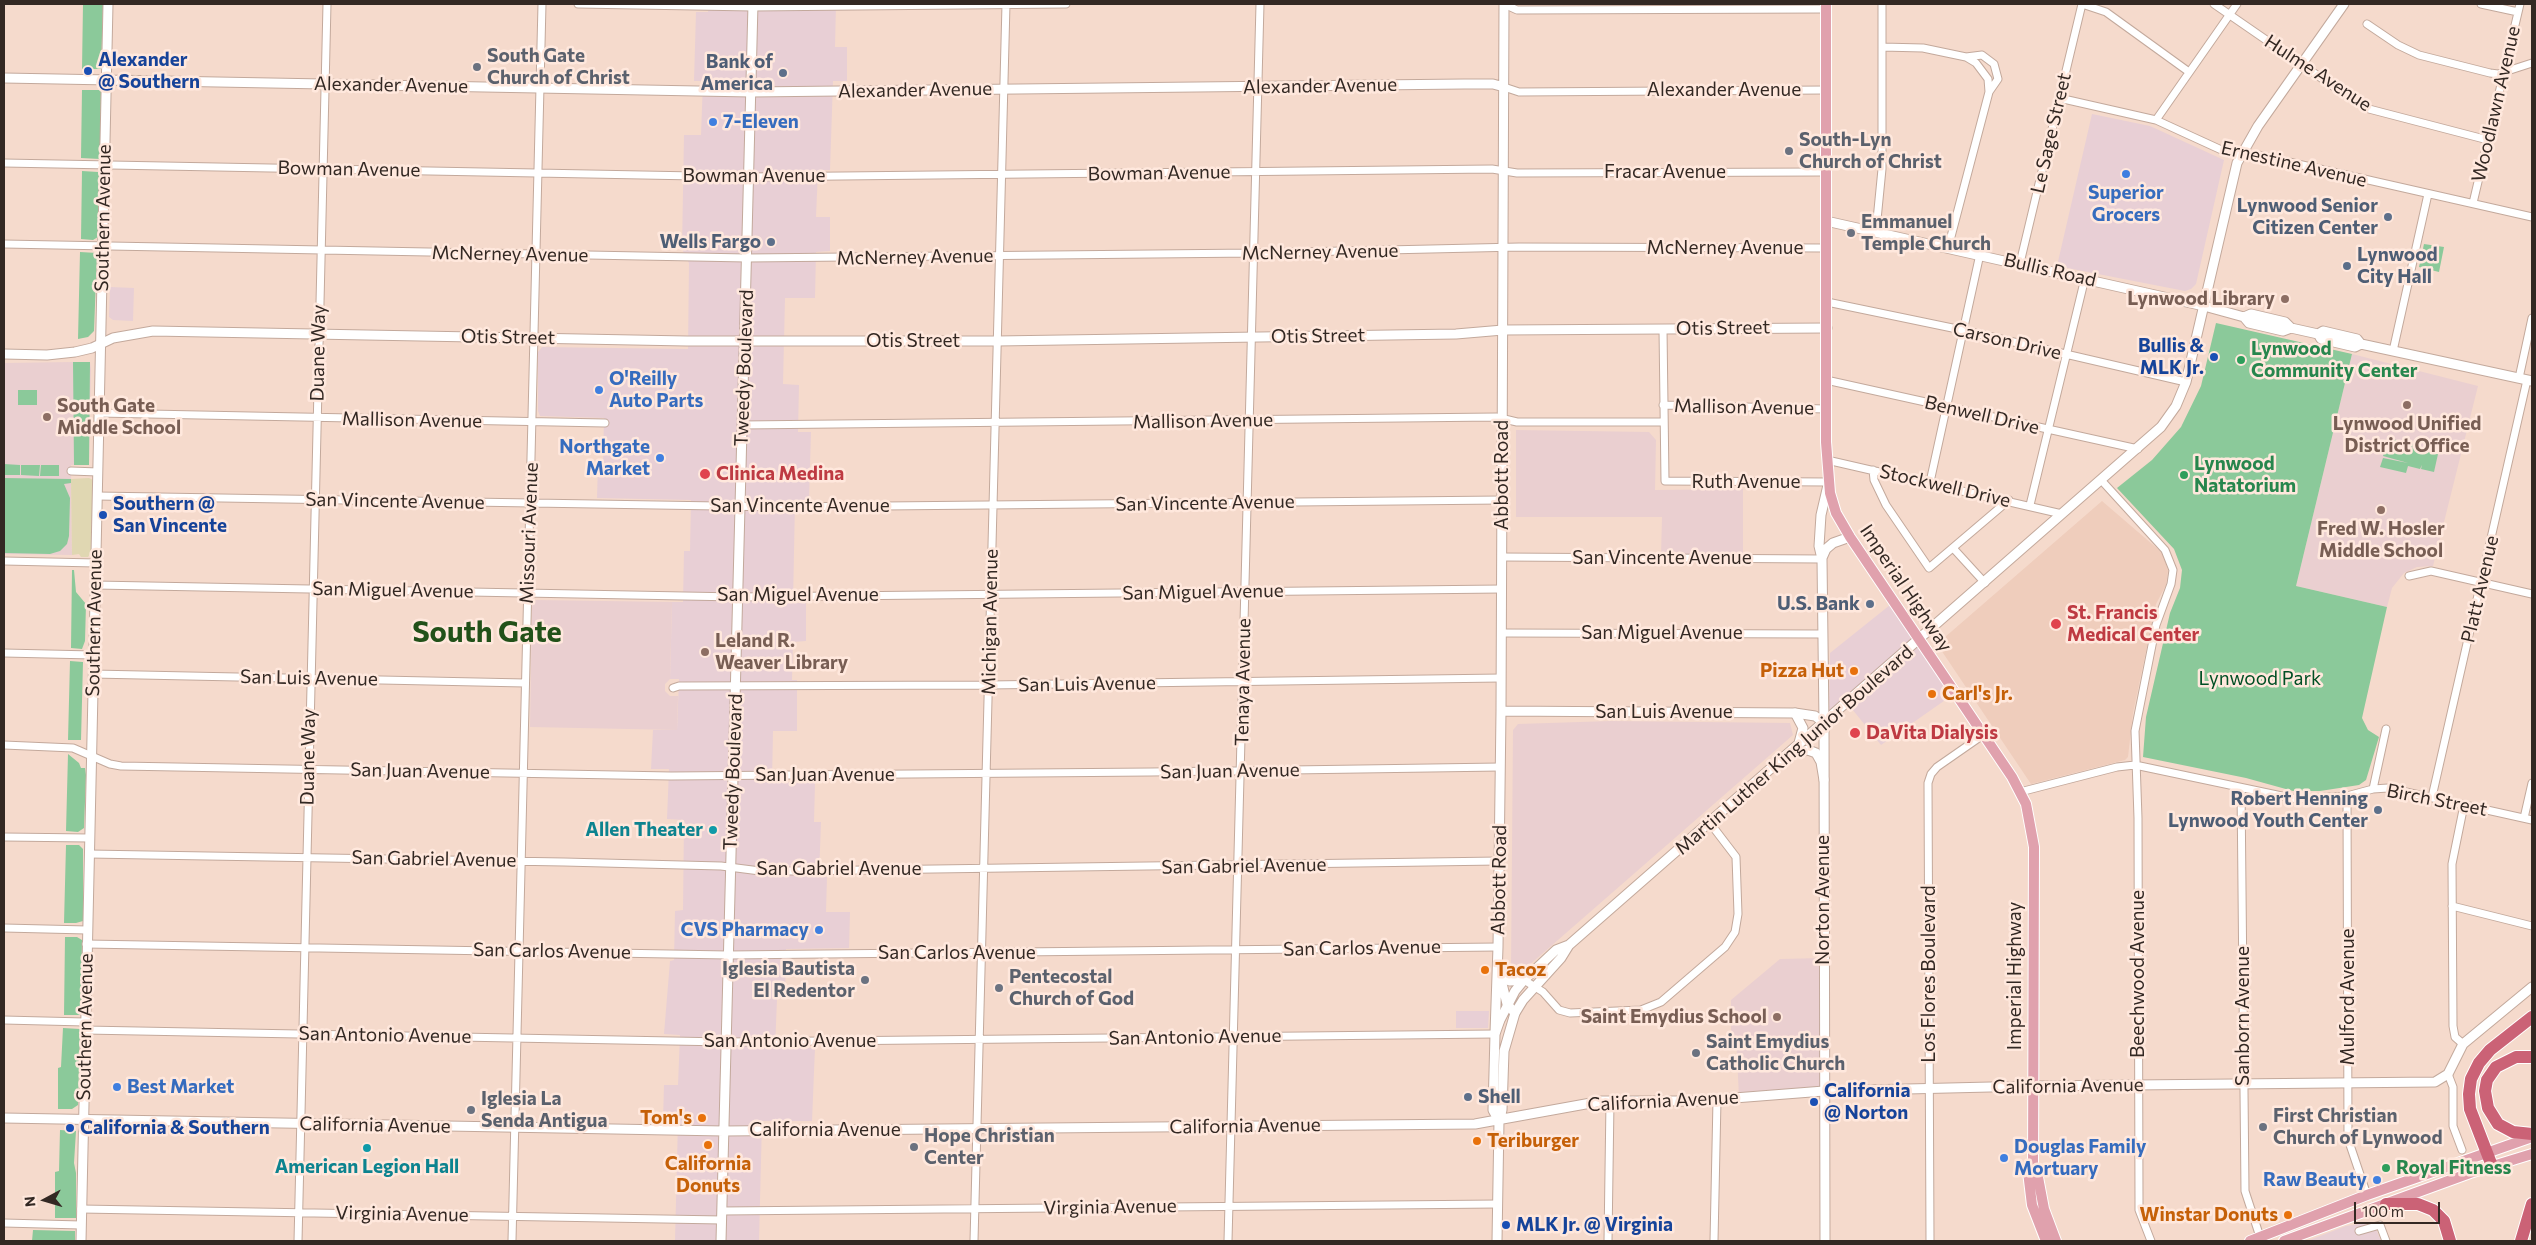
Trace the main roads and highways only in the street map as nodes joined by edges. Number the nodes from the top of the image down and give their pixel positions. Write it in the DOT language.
graph roads {
  1 [pos="108,4"];
  2 [pos="1504,4"];
  3 [pos="2344,4"];
  4 [pos="753,5"];
  5 [pos="1826,6"];
  6 [pos="4,78"];
  7 [pos="107,80"];
  8 [pos="1504,87"];
  9 [pos="751,92"];
  10 [pos="1826,221"];
  11 [pos="2204,306"];
  12 [pos="1827,328"];
  13 [pos="1503,330"];
  14 [pos="744,341"];
  15 [pos="100,344"];
  16 [pos="4,354"];
  17 [pos="2526,380"];
  18 [pos="1828,482"];
  19 [pos="1850,537"];
  20 [pos="1822,559"];
  21 [pos="1921,640"];
  22 [pos="1501,712"];
  23 [pos="1795,713"];
  24 [pos="1824,723"];
  25 [pos="1798,745"];
  26 [pos="1785,757"];
  27 [pos="1824,780"];
  28 [pos="1569,945"];
  29 [pos="1498,947"];
  30 [pos="1500,976"];
  31 [pos="1524,980"];
  32 [pos="2532,987"];
  33 [pos="1507,1004"];
  34 [pos="1515,1013"];
  35 [pos="2532,1017"];
  36 [pos="1495,1034"];
  37 [pos="2532,1057"];
  38 [pos="2032,1086"];
  39 [pos="1824,1091"];
  40 [pos="4,1118"];
  41 [pos="83,1120"];
  42 [pos="1499,1121"];
  43 [pos="724,1131"];
  44 [pos="2532,1135"];
  45 [pos="2486,1152"];
  46 [pos="2532,1154"];
  47 [pos="2492,1166"];
  48 [pos="2033,1168"];
  49 [pos="2386,1204"];
  50 [pos="2532,1206"];
  51 [pos="2261,1239"];
  52 [pos="81,1241"];
  53 [pos="721,1241"];
  54 [pos="1497,1241"];
  55 [pos="1825,1241"];
  56 [pos="2046,1241"];
  57 [pos="2056,1241"];
  58 [pos="2250,1241"];
  59 [pos="2284,1241"];
  60 [pos="2450,1241"];
  61 [pos="2521,1241"];
  1 -- 7 [label="main road, Southern Avenue"];
  2 -- 8 [label="main road, Abbott Road"];
  3 -- 11 [label="main road, Martin Luther King Junior Boulevard"];
  4 -- 9 [label="main road, Tweedy Boulevard"];
  5 -- 10 [label="main road, Imperial Highway"];
  6 -- 7 [label="main road, Alexander Avenue"];
  7 -- 9 [label="main road, Alexander Avenue"];
  7 -- 15 [label="main road, Southern Avenue"];
  8 -- 9 [label="main road, Alexander Avenue"];
  8 -- 13 [label="main road, Abbott Road"];
  9 -- 14 [label="main road, Tweedy Boulevard"];
  10 -- 11 [label="main road, Bullis Road"];
  10 -- 12 [label="main road, Imperial Highway"];
  11 -- 17 [label="main road, Bullis Road"];
  11 -- 21 [label="main road, Martin Luther King Junior Boulevard"];
  12 -- 13 [label="main road, Otis Street"];
  12 -- 18 [label="main road, Imperial Highway"];
  13 -- 14 [label="main road, Otis Street"];
  13 -- 22 [label="main road, Abbott Road"];
  14 -- 15 [label="main road, Otis Street"];
  14 -- 43 [label="main road, Tweedy Boulevard"];
  15 -- 16 [label="main road, Otis Street"];
  15 -- 41 [label="main road, Southern Avenue"];
  18 -- 19 [label="main road, Imperial Highway"];
  18 -- 20 [label="main road, Norton Avenue"];
  19 -- 20 [label="main road"];
  19 -- 21 [label="main road, Imperial Highway"];
  20 -- 24 [label="main road, Norton Avenue"];
  21 -- 24 [label="main road, Martin Luther King Junior Boulevard"];
  21 -- 38 [label="main road, Imperial Highway"];
  22 -- 23 [label="main road, San Luis Avenue"];
  22 -- 29 [label="main road, Abbott Road"];
  23 -- 24 [label="main road, San Luis Avenue"];
  23 -- 25 [label="main road"];
  24 -- 25 [label="main road, Martin Luther King Junior Boulevard"];
  24 -- 27 [label="main road, Norton Avenue"];
  25 -- 26 [label="main road, Martin Luther King Junior Boulevard"];
  26 -- 27 [label="main road"];
  26 -- 28 [label="main road, Martin Luther King Junior Boulevard"];
  27 -- 39 [label="main road, Norton Avenue"];
  28 -- 31 [label="main road, Martin Luther King Junior Boulevard"];
  28 -- 34 [label="main road, Martin Luther King Junior Boulevard"];
  29 -- 30 [label="main road, Abbott Road"];
  29 -- 36 [label="main road, Abbott Road"];
  30 -- 31 [label="main road"];
  30 -- 33 [label="main road, Abbott Road"];
  31 -- 33 [label="main road, Martin Luther King Junior Boulevard"];
  32 -- 38 [label="main road, California Avenue"];
  33 -- 34 [label="main road, Abbott Road"];
  33 -- 36 [label="main road, Martin Luther King Junior Boulevard"];
  34 -- 42 [label="main road, Martin Luther King Junior Boulevard"];
  35 -- 45 [label="highway"];
  36 -- 42 [label="main road, Martin Luther King Junior Boulevard"];
  37 -- 44 [label="highway"];
  38 -- 39 [label="main road, California Avenue"];
  38 -- 48 [label="main road, Imperial Highway"];
  39 -- 42 [label="main road, California Avenue"];
  39 -- 55 [label="main road, Norton Avenue"];
  40 -- 41 [label="main road, California Avenue"];
  41 -- 43 [label="main road, California Avenue"];
  41 -- 52 [label="main road, Southern Avenue"];
  42 -- 43 [label="main road, California Avenue"];
  42 -- 54 [label="main road, Martin Luther King Junior Boulevard"];
  43 -- 53 [label="main road, Tweedy Boulevard"];
  44 -- 45 [label="main road"];
  45 -- 47 [label="highway"];
  45 -- 51 [label="main road"];
  46 -- 47 [label="main road"];
  47 -- 49 [label="main road"];
  48 -- 56 [label="main road, Imperial Highway"];
  48 -- 57 [label="main road, Imperial Highway"];
  49 -- 59 [label="main road"];
  49 -- 60 [label="highway"];
  50 -- 61 [label="highway"];
  51 -- 58 [label="main road"];
}
